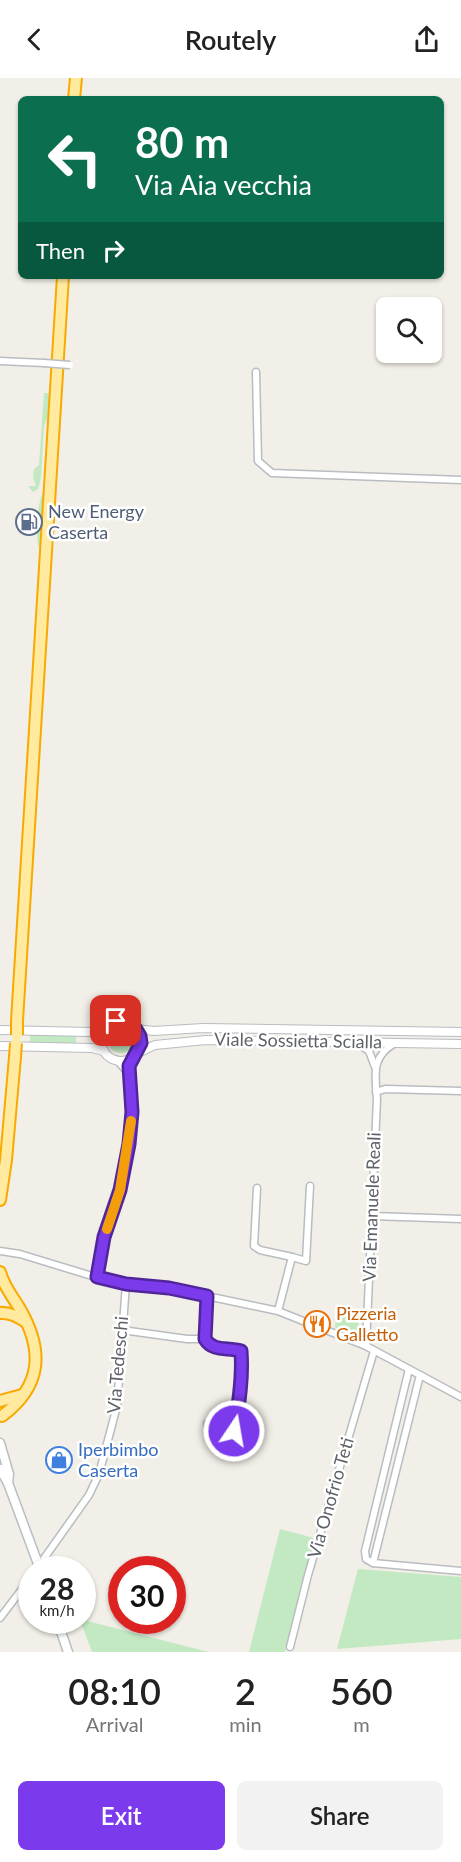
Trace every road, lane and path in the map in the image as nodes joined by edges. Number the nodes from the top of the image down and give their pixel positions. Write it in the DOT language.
graph roads {
  1 [pos="76,78"];
  2 [pos="74,96"];
  3 [pos="63,279"];
  4 [pos="0,361"];
  5 [pos="70,365"];
  6 [pos="256,372"];
  7 [pos="461,480"];
  8 [pos="106,1027"];
  9 [pos="137,1029"];
  10 [pos="0,1030"];
  11 [pos="461,1032"];
  12 [pos="355,1042"];
  13 [pos="395,1042"];
  14 [pos="461,1044"];
  15 [pos="0,1046"];
  16 [pos="104,1051"];
  17 [pos="135,1055"];
  18 [pos="117,1060"];
  19 [pos="376,1068"];
  20 [pos="129,1074"];
  21 [pos="461,1091"];
  22 [pos="376,1092"];
  23 [pos="310,1186"];
  24 [pos="258,1188"];
  25 [pos="0,1200"];
  26 [pos="0,1205"];
  27 [pos="372,1216"];
  28 [pos="461,1219"];
  29 [pos="0,1251"];
  30 [pos="292,1257"];
  31 [pos="0,1272"];
  32 [pos="97,1277"];
  33 [pos="126,1284"];
  34 [pos="207,1296"];
  35 [pos="278,1311"];
  36 [pos="0,1313"];
  37 [pos="26,1323"];
  38 [pos="122,1330"];
  39 [pos="205,1339"];
  40 [pos="366,1346"];
  41 [pos="374,1351"];
  42 [pos="409,1369"];
  43 [pos="420,1375"];
  44 [pos="25,1394"];
  45 [pos="461,1397"];
  46 [pos="0,1401"];
  47 [pos="1,1417"];
  48 [pos="207,1424"];
  49 [pos="0,1443"];
  50 [pos="0,1468"];
  51 [pos="8,1483"];
  52 [pos="34,1556"];
  53 [pos="45,1556"];
  54 [pos="373,1563"];
  55 [pos="461,1571"];
  56 [pos="18,1594"];
  57 [pos="0,1618"];
  58 [pos="62,1634"];
  59 [pos="290,1647"];
  60 [pos="68,1652"];
  1 -- 2 [label="highway"];
  3 -- 25 [label="highway, bridge"];
  4 -- 5 [label="street, bridge"];
  6 -- 7 [label="street"];
  8 -- 9 [label="street, Viale Sossietta Scialla"];
  8 -- 10 [label="street, Viale Sossietta Scialla"];
  8 -- 16 [label="street"];
  9 -- 11 [label="street, Viale Sossietta Scialla"];
  9 -- 17 [label="street"];
  12 -- 13 [label="street, Viale Sossietta Scialla"];
  12 -- 17 [label="street, Viale Sossietta Scialla"];
  12 -- 19 [label="street"];
  13 -- 14 [label="street, Viale Sossietta Scialla"];
  13 -- 19 [label="street"];
  15 -- 16 [label="street"];
  16 -- 18 [label="street"];
  17 -- 18 [label="street, Viale Sossietta Scialla"];
  17 -- 20 [label="street"];
  18 -- 20 [label="street"];
  19 -- 22 [label="street, Via Emanuele Reali"];
  20 -- 32 [label="street"];
  21 -- 22 [label="street"];
  22 -- 27 [label="street, Via Emanuele Reali"];
  23 -- 30 [label="street"];
  24 -- 30 [label="street"];
  25 -- 26 [label="highway"];
  27 -- 28 [label="street"];
  27 -- 40 [label="street, Via Emanuele Reali"];
  29 -- 32 [label="street"];
  30 -- 35 [label="street"];
  31 -- 37 [label="highway"];
  32 -- 33 [label="street"];
  33 -- 34 [label="street"];
  33 -- 38 [label="street, Via Tedeschi"];
  34 -- 35 [label="street"];
  34 -- 39 [label="street"];
  35 -- 40 [label="street"];
  36 -- 37 [label="highway"];
  37 -- 44 [label="highway"];
  38 -- 39 [label="street"];
  38 -- 53 [label="street, Via Tedeschi"];
  39 -- 48 [label="street"];
  40 -- 41 [label="street"];
  41 -- 42 [label="street"];
  41 -- 59 [label="street, Via Onofrio Teti"];
  42 -- 43 [label="street"];
  42 -- 54 [label="street"];
  43 -- 45 [label="street"];
  43 -- 54 [label="street"];
  44 -- 46 [label="highway"];
  44 -- 47 [label="highway"];
  46 -- 47 [label="main road"];
  49 -- 51 [label="main road"];
  50 -- 51 [label="main road"];
  51 -- 52 [label="main road"];
  54 -- 55 [label="street"];
  56 -- 57 [label="street"];
  58 -- 60 [label="main road"];
}
